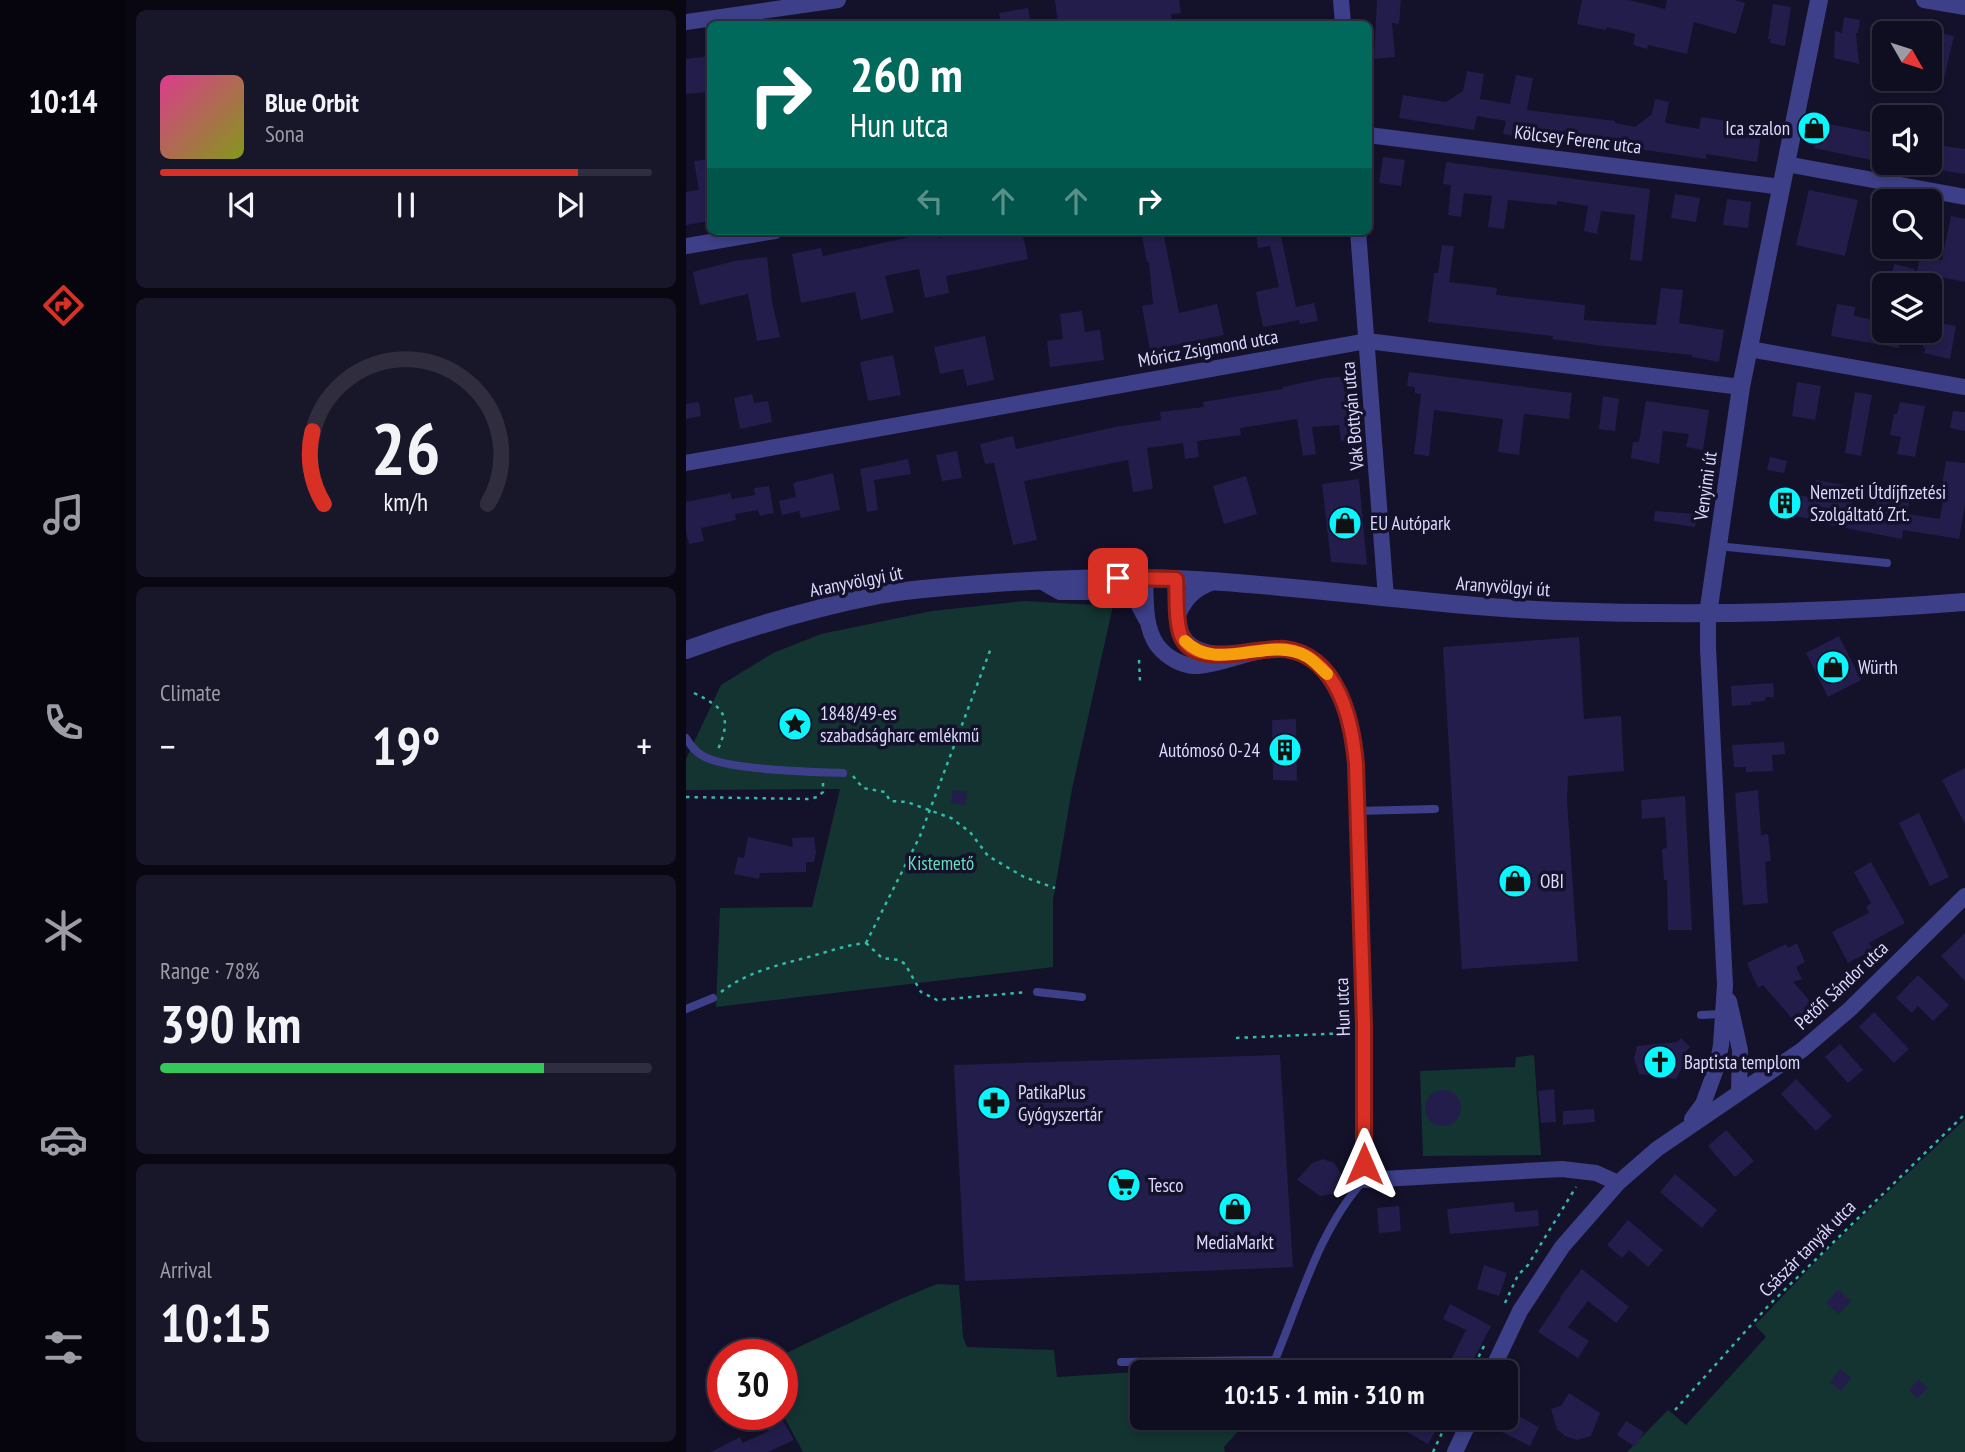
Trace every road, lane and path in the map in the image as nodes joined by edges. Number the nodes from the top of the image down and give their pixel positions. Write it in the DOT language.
graph roads {
  1 [pos="838,0"];
  2 [pos="1341,0"];
  3 [pos="1819,0"];
  4 [pos="1924,0"];
  5 [pos="1965,7"];
  6 [pos="1343,21"];
  7 [pos="686,22"];
  8 [pos="1372,136"];
  9 [pos="1786,164"];
  10 [pos="1782,187"];
  11 [pos="1965,197"];
  12 [pos="751,235"];
  13 [pos="1358,235"];
  14 [pos="686,246"];
  15 [pos="1367,341"];
  16 [pos="1749,349"];
  17 [pos="1741,387"];
  18 [pos="1965,387"];
  19 [pos="686,463"];
  20 [pos="1717,546"];
  21 [pos="1887,563"];
  22 [pos="1145,578"];
  23 [pos="1176,579"];
  24 [pos="1039,580"];
  25 [pos="1217,581"];
  26 [pos="1386,598"];
  27 [pos="1965,602"];
  28 [pos="1708,614"];
  29 [pos="1178,615"];
  30 [pos="1149,626"];
  31 [pos="991,648"];
  32 [pos="686,650"];
  33 [pos="1242,654"];
  34 [pos="1139,660"];
  35 [pos="1140,681"];
  36 [pos="694,693"];
  37 [pos="686,738"];
  38 [pos="712,761"];
  39 [pos="823,772"];
  40 [pos="846,774"];
  41 [pos="686,797"];
  42 [pos="930,810"];
  43 [pos="1435,810"];
  44 [pos="1356,811"];
  45 [pos="1055,888"];
  46 [pos="1965,896"];
  47 [pos="866,943"];
  48 [pos="1725,985"];
  49 [pos="1037,992"];
  50 [pos="1082,997"];
  51 [pos="713,998"];
  52 [pos="686,1009"];
  53 [pos="1723,1014"];
  54 [pos="1702,1015"];
  55 [pos="1356,1033"];
  56 [pos="1236,1038"];
  57 [pos="1739,1092"];
  58 [pos="1965,1114"];
  59 [pos="1684,1131"];
  60 [pos="1364,1180"];
  61 [pos="1618,1183"];
  62 [pos="1577,1185"];
  63 [pos="1518,1275"];
  64 [pos="1497,1360"];
  65 [pos="1121,1362"];
  66 [pos="1675,1410"];
  67 [pos="1443,1430"];
  68 [pos="1465,1430"];
  69 [pos="1433,1452"];
  70 [pos="1455,1452"];
  1 -- 7 [label="street"];
  2 -- 6 [label="street"];
  3 -- 9 [label="street, Venyimi út"];
  4 -- 5 [label="street"];
  8 -- 10 [label="street, Kölcsey Ferenc utca"];
  9 -- 10 [label="street, Venyimi út"];
  9 -- 11 [label="street"];
  10 -- 16 [label="street, Venyimi út"];
  12 -- 14 [label="street"];
  13 -- 15 [label="street, Vak Bottyán utca"];
  15 -- 17 [label="street, Móricz Zsigmond utca"];
  15 -- 19 [label="street, Móricz Zsigmond utca"];
  15 -- 26 [label="street, Vak Bottyán utca"];
  16 -- 17 [label="street, Venyimi út"];
  16 -- 18 [label="street"];
  17 -- 20 [label="street, Venyimi út"];
  20 -- 21 [label="lane"];
  20 -- 28 [label="street, Venyimi út"];
  22 -- 23 [label="street, Aranyvölgyi út"];
  22 -- 24 [label="street, Aranyvölgyi út"];
  22 -- 30 [label="street, Hun utca"];
  23 -- 25 [label="street, Aranyvölgyi út"];
  23 -- 29 [label="street, Hun utca"];
  24 -- 30 [label="street, Aranyvölgyi út"];
  24 -- 32 [label="street, Aranyvölgyi út"];
  25 -- 26 [label="street, Aranyvölgyi út"];
  25 -- 29 [label="street"];
  26 -- 28 [label="street, Aranyvölgyi út"];
  27 -- 28 [label="street, Aranyvölgyi út"];
  28 -- 48 [label="street, Venyimi út"];
  29 -- 33 [label="street, Hun utca"];
  30 -- 33 [label="street, Hun utca"];
  31 -- 42 [label="path"];
  33 -- 44 [label="street, Hun utca"];
  34 -- 35 [label="path"];
  36 -- 38 [label="path"];
  37 -- 38 [label="lane"];
  38 -- 39 [label="lane"];
  39 -- 40 [label="lane"];
  39 -- 41 [label="path"];
  40 -- 42 [label="path"];
  42 -- 45 [label="path"];
  42 -- 47 [label="path"];
  43 -- 44 [label="lane"];
  44 -- 60 [label="street, Hun utca"];
  46 -- 57 [label="street, Petőfi Sándor utca"];
  47 -- 49 [label="path"];
  47 -- 51 [label="path"];
  48 -- 53 [label="street, Venyimi út"];
  48 -- 57 [label="street, Venyimi út"];
  49 -- 50 [label="lane"];
  51 -- 52 [label="lane"];
  53 -- 54 [label="lane"];
  53 -- 59 [label="street, Venyimi út"];
  55 -- 56 [label="path"];
  57 -- 59 [label="street, Petőfi Sándor utca"];
  58 -- 66 [label="path, Császár tanyák utca"];
  59 -- 61 [label="street, Petőfi Sándor utca"];
  60 -- 61 [label="street"];
  60 -- 65 [label="lane"];
  61 -- 64 [label="street, Petőfi Sándor utca"];
  62 -- 63 [label="path"];
  67 -- 69 [label="path"];
  68 -- 70 [label="street"];
}
